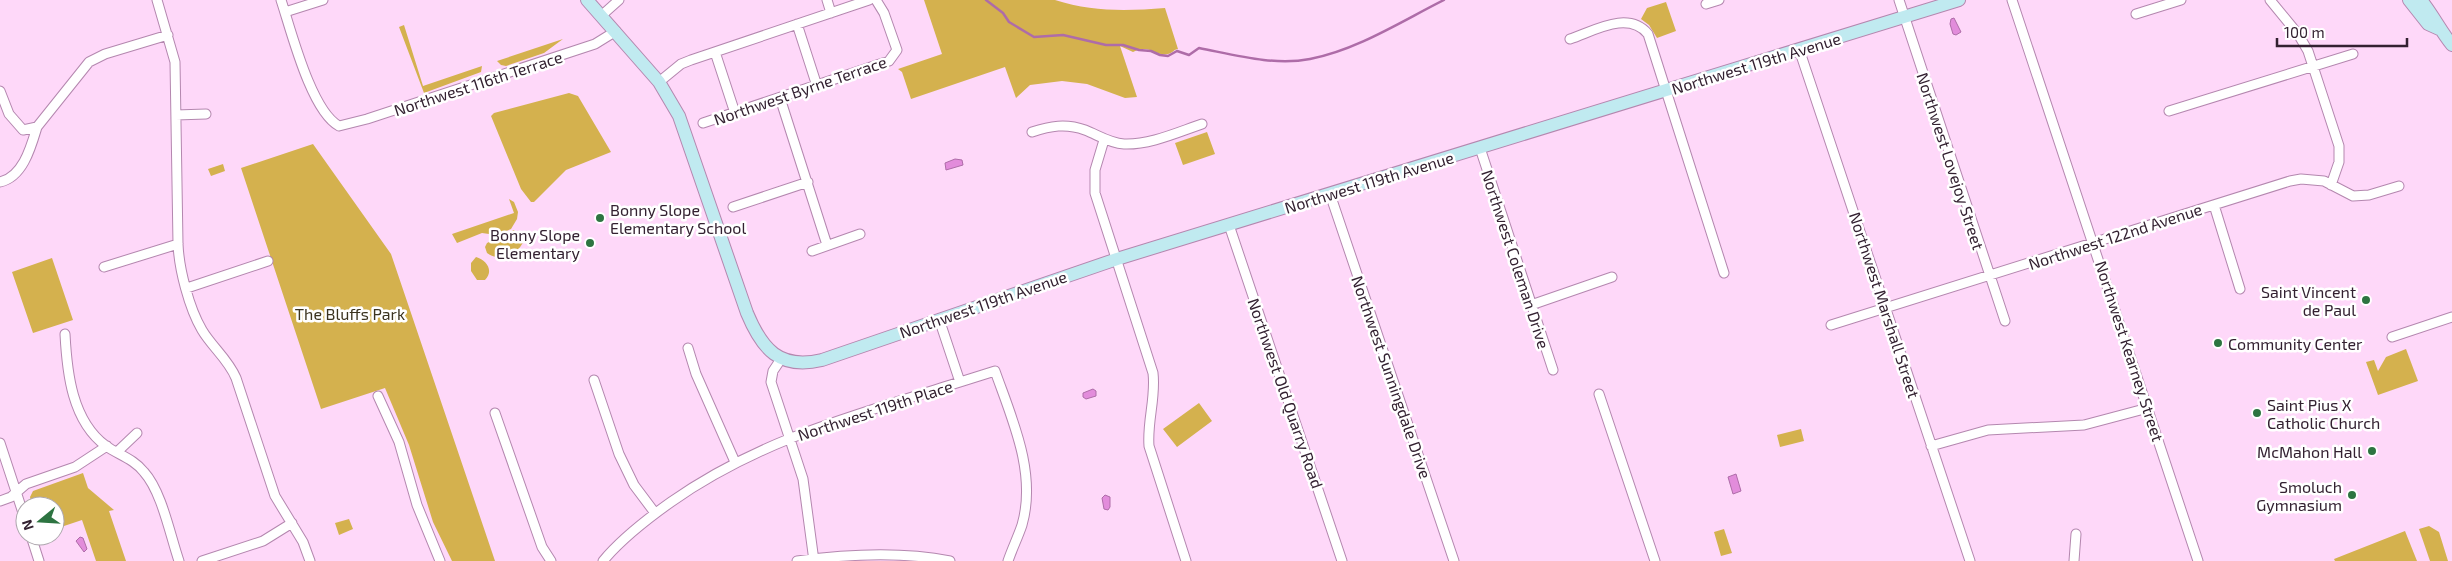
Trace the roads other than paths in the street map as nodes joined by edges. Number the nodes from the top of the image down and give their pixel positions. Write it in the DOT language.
graph roads {
  1 [pos="157,0"];
  2 [pos="281,0"];
  3 [pos="323,0"];
  4 [pos="587,0"];
  5 [pos="618,0"];
  6 [pos="827,0"];
  7 [pos="869,0"];
  8 [pos="876,0"];
  9 [pos="1719,0"];
  10 [pos="1899,0"];
  11 [pos="1959,0"];
  12 [pos="2012,0"];
  13 [pos="2181,0"];
  14 [pos="2270,0"];
  15 [pos="2409,0"];
  16 [pos="2421,0"];
  17 [pos="1706,4"];
  18 [pos="285,12"];
  19 [pos="831,13"];
  20 [pos="2136,14"];
  21 [pos="601,16"];
  22 [pos="1904,17"];
  23 [pos="797,24"];
  24 [pos="2438,29"];
  25 [pos="616,32"];
  26 [pos="168,35"];
  27 [pos="1570,39"];
  28 [pos="2452,45"];
  29 [pos="1799,49"];
  30 [pos="716,52"];
  31 [pos="2354,54"];
  32 [pos="2313,66"];
  33 [pos="659,82"];
  34 [pos="817,86"];
  35 [pos="0,91"];
  36 [pos="1665,91"];
  37 [pos="780,98"];
  38 [pos="2169,111"];
  39 [pos="735,113"];
  40 [pos="206,114"];
  41 [pos="176,115"];
  42 [pos="703,123"];
  43 [pos="1202,124"];
  44 [pos="37,127"];
  45 [pos="1032,132"];
  46 [pos="1104,140"];
  47 [pos="1480,148"];
  48 [pos="0,182"];
  49 [pos="808,182"];
  50 [pos="2331,185"];
  51 [pos="2400,186"];
  52 [pos="1330,194"];
  53 [pos="2214,205"];
  54 [pos="733,206"];
  55 [pos="1229,225"];
  56 [pos="860,234"];
  57 [pos="2094,242"];
  58 [pos="178,244"];
  59 [pos="827,245"];
  60 [pos="812,250"];
  61 [pos="1117,259"];
  62 [pos="268,261"];
  63 [pos="104,267"];
  64 [pos="1724,273"];
  65 [pos="1990,276"];
  66 [pos="1612,277"];
  67 [pos="187,288"];
  68 [pos="2240,289"];
  69 [pos="1531,305"];
  70 [pos="1886,307"];
  71 [pos="2452,318"];
  72 [pos="939,319"];
  73 [pos="2005,321"];
  74 [pos="1831,325"];
  75 [pos="65,334"];
  76 [pos="2392,337"];
  77 [pos="688,348"];
  78 [pos="781,359"];
  79 [pos="1553,370"];
  80 [pos="594,380"];
  81 [pos="960,382"];
  82 [pos="1599,394"];
  83 [pos="378,396"];
  84 [pos="2148,408"];
  85 [pos="495,414"];
  86 [pos="137,433"];
  87 [pos="789,437"];
  88 [pos="0,443"];
  89 [pos="107,446"];
  90 [pos="1932,446"];
  91 [pos="117,452"];
  92 [pos="735,462"];
  93 [pos="16,492"];
  94 [pos="17,496"];
  95 [pos="0,501"];
  96 [pos="655,513"];
  97 [pos="292,523"];
  98 [pos="2076,534"];
  99 [pos="34,546"];
  100 [pos="814,560"];
  101 [pos="39,561"];
  102 [pos="178,561"];
  103 [pos="202,561"];
  104 [pos="310,561"];
  105 [pos="440,561"];
  106 [pos="551,561"];
  107 [pos="603,561"];
  108 [pos="797,561"];
  109 [pos="950,561"];
  110 [pos="1008,561"];
  111 [pos="1186,561"];
  112 [pos="1342,561"];
  113 [pos="1454,561"];
  114 [pos="1655,561"];
  115 [pos="1970,561"];
  116 [pos="2074,561"];
  117 [pos="2198,561"];
  1 -- 26 [label="street"];
  2 -- 18 [label="street"];
  3 -- 18 [label="street"];
  4 -- 21 [label="street"];
  5 -- 21 [label="street"];
  6 -- 19 [label="street"];
  7 -- 19 [label="street"];
  8 -- 34 [label="street, Northwest Byrne Terrace"];
  9 -- 17 [label="street"];
  10 -- 22 [label="street, Northwest Lovejoy Street"];
  11 -- 22 [label="street, Northwest 119th Avenue"];
  12 -- 57 [label="street, Northwest Kearney Street"];
  13 -- 20 [label="street"];
  14 -- 32 [label="street"];
  15 -- 24 [label="street"];
  16 -- 24 [label="street"];
  18 -- 25 [label="street, Northwest 116th Terrace"];
  19 -- 23 [label="street"];
  21 -- 25 [label="street"];
  22 -- 29 [label="street, Northwest 119th Avenue"];
  22 -- 65 [label="street, Northwest Lovejoy Street"];
  23 -- 30 [label="street"];
  23 -- 34 [label="street"];
  24 -- 28 [label="street"];
  25 -- 33 [label="street"];
  26 -- 41 [label="street"];
  26 -- 44 [label="street"];
  27 -- 36 [label="street"];
  29 -- 36 [label="street, Northwest 119th Avenue"];
  29 -- 70 [label="street, Northwest Marshall Street"];
  30 -- 33 [label="street"];
  30 -- 39 [label="street"];
  31 -- 32 [label="street"];
  32 -- 38 [label="street"];
  32 -- 50 [label="street"];
  33 -- 78 [label="street"];
  34 -- 37 [label="street, Northwest Byrne Terrace"];
  35 -- 44 [label="street"];
  36 -- 47 [label="street, Northwest 119th Avenue"];
  36 -- 64 [label="street"];
  37 -- 39 [label="street, Northwest Byrne Terrace"];
  37 -- 49 [label="street"];
  39 -- 42 [label="street, Northwest Byrne Terrace"];
  40 -- 41 [label="street"];
  41 -- 58 [label="street"];
  43 -- 46 [label="street"];
  44 -- 48 [label="street"];
  45 -- 46 [label="street"];
  46 -- 61 [label="street"];
  47 -- 52 [label="street, Northwest 119th Avenue"];
  47 -- 69 [label="street, Northwest Coleman Drive"];
  49 -- 54 [label="street"];
  49 -- 59 [label="street"];
  50 -- 51 [label="street, Northwest 122nd Avenue"];
  50 -- 53 [label="street, Northwest 122nd Avenue"];
  52 -- 55 [label="street, Northwest 119th Avenue"];
  52 -- 113 [label="street, Northwest Sunningdale Drive"];
  53 -- 57 [label="street, Northwest 122nd Avenue"];
  53 -- 68 [label="street"];
  55 -- 61 [label="street, Northwest 119th Avenue"];
  55 -- 112 [label="street, Northwest Old Quarry Road"];
  56 -- 59 [label="street"];
  57 -- 65 [label="street, Northwest 122nd Avenue"];
  57 -- 84 [label="street, Northwest Kearney Street"];
  58 -- 63 [label="street"];
  58 -- 67 [label="street"];
  59 -- 60 [label="street"];
  61 -- 72 [label="street, Northwest 119th Avenue"];
  61 -- 111 [label="street"];
  62 -- 67 [label="street"];
  65 -- 70 [label="street, Northwest 122nd Avenue"];
  65 -- 73 [label="street, Northwest Lovejoy Street"];
  66 -- 69 [label="street"];
  67 -- 97 [label="street"];
  69 -- 79 [label="street, Northwest Coleman Drive"];
  70 -- 74 [label="street, Northwest 122nd Avenue"];
  70 -- 90 [label="street, Northwest Marshall Street"];
  71 -- 76 [label="street"];
  72 -- 78 [label="street, Northwest 119th Avenue"];
  72 -- 81 [label="street"];
  75 -- 89 [label="street"];
  77 -- 92 [label="street"];
  78 -- 87 [label="street"];
  80 -- 96 [label="street"];
  81 -- 87 [label="street, Northwest 119th Place"];
  81 -- 110 [label="street, Northwest 119th Place"];
  82 -- 114 [label="street"];
  83 -- 105 [label="street"];
  84 -- 90 [label="street"];
  84 -- 117 [label="street, Northwest Kearney Street"];
  85 -- 106 [label="street"];
  86 -- 91 [label="street"];
  87 -- 92 [label="street, Northwest 119th Place"];
  87 -- 100 [label="street"];
  88 -- 93 [label="street"];
  89 -- 91 [label="street"];
  89 -- 93 [label="street"];
  90 -- 115 [label="street, Northwest Marshall Street"];
  91 -- 102 [label="street"];
  92 -- 96 [label="street, Northwest 119th Place"];
  93 -- 94 [label="street"];
  93 -- 95 [label="street"];
  96 -- 107 [label="street, Northwest 119th Place"];
  97 -- 103 [label="street"];
  97 -- 104 [label="street"];
  98 -- 116 [label="street"];
  99 -- 101 [label="street"];
  100 -- 108 [label="street"];
  100 -- 109 [label="street"];
}
